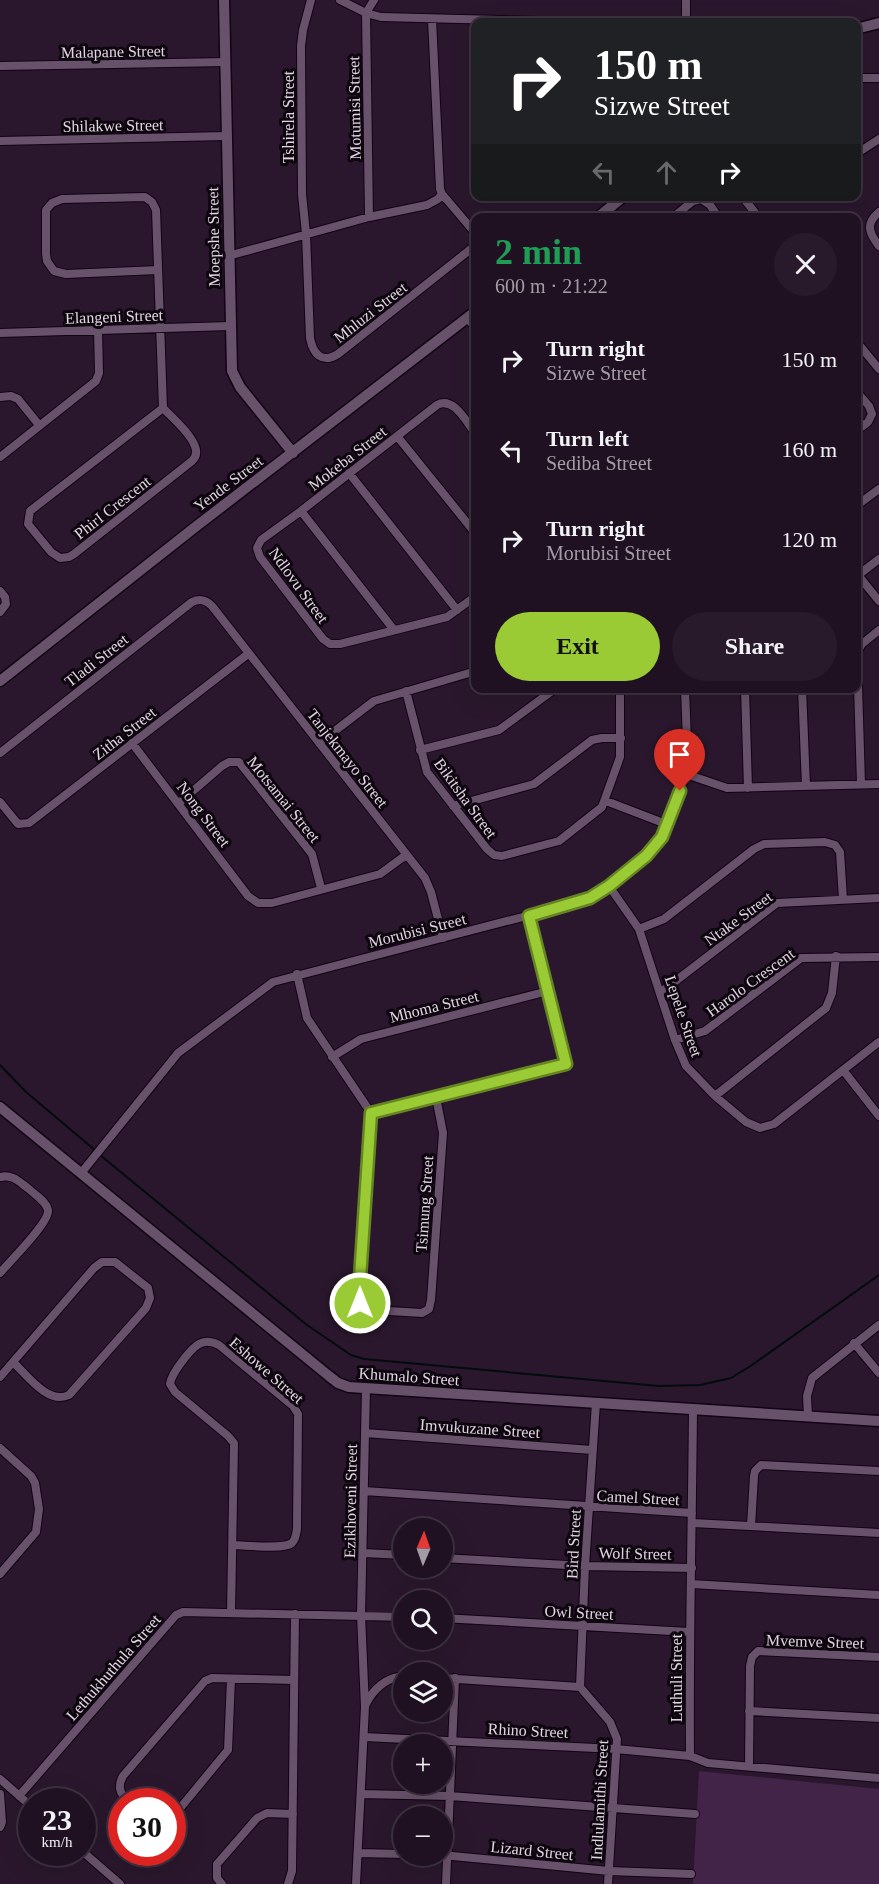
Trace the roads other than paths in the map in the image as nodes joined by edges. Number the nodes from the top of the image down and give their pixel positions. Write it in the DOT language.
graph roads {
  1 [pos="224,0"];
  2 [pos="311,0"];
  3 [pos="340,0"];
  4 [pos="374,0"];
  5 [pos="686,0"];
  6 [pos="366,13"];
  7 [pos="687,18"];
  8 [pos="432,19"];
  9 [pos="471,21"];
  10 [pos="879,23"];
  11 [pos="861,28"];
  12 [pos="225,62"];
  13 [pos="0,66"];
  14 [pos="861,78"];
  15 [pos="879,78"];
  16 [pos="226,136"];
  17 [pos="879,139"];
  18 [pos="0,141"];
  19 [pos="861,150"];
  20 [pos="442,194"];
  21 [pos="618,201"];
  22 [pos="693,201"];
  23 [pos="704,201"];
  24 [pos="746,201"];
  25 [pos="879,212"];
  26 [pos="603,213"];
  27 [pos="678,213"];
  28 [pos="716,213"];
  29 [pos="755,213"];
  30 [pos="369,217"];
  31 [pos="471,228"];
  32 [pos="306,234"];
  33 [pos="879,246"];
  34 [pos="471,249"];
  35 [pos="228,256"];
  36 [pos="158,270"];
  37 [pos="471,314"];
  38 [pos="230,326"];
  39 [pos="161,328"];
  40 [pos="98,330"];
  41 [pos="0,333"];
  42 [pos="861,347"];
  43 [pos="879,369"];
  44 [pos="0,397"];
  45 [pos="861,397"];
  46 [pos="163,408"];
  47 [pos="39,425"];
  48 [pos="861,427"];
  49 [pos="471,428"];
  50 [pos="397,436"];
  51 [pos="293,453"];
  52 [pos="0,457"];
  53 [pos="349,474"];
  54 [pos="879,489"];
  55 [pos="861,502"];
  56 [pos="301,511"];
  57 [pos="471,528"];
  58 [pos="879,559"];
  59 [pos="861,572"];
  60 [pos="861,580"];
  61 [pos="0,591"];
  62 [pos="471,600"];
  63 [pos="879,601"];
  64 [pos="212,606"];
  65 [pos="457,610"];
  66 [pos="0,612"];
  67 [pos="394,630"];
  68 [pos="879,630"];
  69 [pos="861,646"];
  70 [pos="248,654"];
  71 [pos="471,672"];
  72 [pos="0,681"];
  73 [pos="406,691"];
  74 [pos="549,693"];
  75 [pos="620,693"];
  76 [pos="685,693"];
  77 [pos="746,693"];
  78 [pos="802,693"];
  79 [pos="858,693"];
  80 [pos="621,738"];
  81 [pos="132,743"];
  82 [pos="319,743"];
  83 [pos="420,750"];
  84 [pos="0,753"];
  85 [pos="686,774"];
  86 [pos="861,784"];
  87 [pos="879,784"];
  88 [pos="806,786"];
  89 [pos="748,788"];
  90 [pos="606,801"];
  91 [pos="0,802"];
  92 [pos="178,803"];
  93 [pos="453,806"];
  94 [pos="666,824"];
  95 [pos="406,855"];
  96 [pos="609,886"];
  97 [pos="321,888"];
  98 [pos="879,898"];
  99 [pos="843,899"];
  100 [pos="529,916"];
  101 [pos="639,929"];
  102 [pos="443,938"];
  103 [pos="836,956"];
  104 [pos="879,957"];
  105 [pos="297,974"];
  106 [pos="548,991"];
  107 [pos="660,993"];
  108 [pos="675,1040"];
  109 [pos="879,1042"];
  110 [pos="332,1057"];
  111 [pos="843,1070"];
  112 [pos="436,1096"];
  113 [pos="715,1096"];
  114 [pos="0,1107"];
  115 [pos="371,1113"];
  116 [pos="879,1116"];
  117 [pos="82,1172"];
  118 [pos="0,1177"];
  119 [pos="0,1273"];
  120 [pos="879,1325"];
  121 [pos="855,1343"];
  122 [pos="13,1362"];
  123 [pos="879,1373"];
  124 [pos="0,1377"];
  125 [pos="366,1389"];
  126 [pos="596,1403"];
  127 [pos="693,1409"];
  128 [pos="808,1416"];
  129 [pos="879,1421"];
  130 [pos="365,1433"];
  131 [pos="0,1448"];
  132 [pos="592,1450"];
  133 [pos="879,1471"];
  134 [pos="364,1491"];
  135 [pos="589,1507"];
  136 [pos="692,1513"];
  137 [pos="693,1523"];
  138 [pos="751,1526"];
  139 [pos="879,1533"];
  140 [pos="233,1545"];
  141 [pos="363,1553"];
  142 [pos="393,1554"];
  143 [pos="453,1558"];
  144 [pos="585,1566"];
  145 [pos="692,1568"];
  146 [pos="0,1574"];
  147 [pos="691,1584"];
  148 [pos="879,1595"];
  149 [pos="231,1613"];
  150 [pos="295,1614"];
  151 [pos="361,1614"];
  152 [pos="393,1616"];
  153 [pos="453,1619"];
  154 [pos="582,1625"];
  155 [pos="689,1632"];
  156 [pos="879,1657"];
  157 [pos="393,1678"];
  158 [pos="455,1678"];
  159 [pos="231,1679"];
  160 [pos="294,1680"];
  161 [pos="580,1687"];
  162 [pos="365,1707"];
  163 [pos="749,1711"];
  164 [pos="879,1718"];
  165 [pos="452,1734"];
  166 [pos="364,1737"];
  167 [pos="393,1738"];
  168 [pos="453,1740"];
  169 [pos="616,1749"];
  170 [pos="690,1756"];
  171 [pos="749,1766"];
  172 [pos="879,1778"];
  173 [pos="0,1779"];
  174 [pos="26,1788"];
  175 [pos="119,1788"];
  176 [pos="0,1794"];
  177 [pos="361,1794"];
  178 [pos="18,1795"];
  179 [pos="450,1796"];
  180 [pos="186,1801"];
  181 [pos="449,1806"];
  182 [pos="613,1809"];
  183 [pos="293,1814"];
  184 [pos="695,1814"];
  185 [pos="0,1827"];
  186 [pos="358,1853"];
  187 [pos="393,1854"];
  188 [pos="453,1856"];
  189 [pos="96,1863"];
  190 [pos="445,1866"];
  191 [pos="609,1871"];
  192 [pos="691,1874"];
  193 [pos="120,1884"];
  194 [pos="222,1884"];
  195 [pos="288,1884"];
  196 [pos="356,1884"];
  197 [pos="446,1884"];
  198 [pos="608,1884"];
  1 -- 12 [label="street, Moepshe Street"];
  2 -- 32 [label="street, Tshirela Street"];
  3 -- 6 [label="street"];
  4 -- 6 [label="street"];
  5 -- 7 [label="street"];
  6 -- 8 [label="street"];
  6 -- 30 [label="street, Motumisi Street"];
  8 -- 9 [label="street"];
  8 -- 20 [label="street"];
  10 -- 11 [label="street"];
  12 -- 13 [label="street, Malapane Street"];
  12 -- 16 [label="street, Moepshe Street"];
  14 -- 15 [label="street"];
  16 -- 18 [label="street, Shilakwe Street"];
  16 -- 35 [label="street, Moepshe Street"];
  17 -- 19 [label="street"];
  20 -- 30 [label="street"];
  20 -- 31 [label="street"];
  21 -- 26 [label="street"];
  22 -- 27 [label="street"];
  23 -- 28 [label="street"];
  24 -- 29 [label="street"];
  25 -- 33 [label="street"];
  30 -- 32 [label="street"];
  32 -- 34 [label="street, Mhluzi Street"];
  32 -- 35 [label="street"];
  35 -- 38 [label="street, Moepshe Street"];
  36 -- 36 [label="street"];
  36 -- 39 [label="street"];
  37 -- 51 [label="street, Yende Street"];
  38 -- 39 [label="street, Elangeni Street"];
  38 -- 51 [label="street, Moepshe Street"];
  39 -- 40 [label="street, Elangeni Street"];
  39 -- 46 [label="street"];
  40 -- 41 [label="street, Elangeni Street"];
  40 -- 47 [label="street"];
  42 -- 43 [label="street"];
  44 -- 47 [label="street"];
  45 -- 48 [label="street"];
  46 -- 46 [label="street, PhirI Crescent"];
  47 -- 52 [label="street"];
  49 -- 50 [label="street, Mokeba Street"];
  50 -- 53 [label="street, Mokeba Street"];
  50 -- 57 [label="street"];
  51 -- 72 [label="street, Yende Street"];
  53 -- 56 [label="street, Mokeba Street"];
  53 -- 65 [label="street"];
  54 -- 55 [label="street"];
  56 -- 67 [label="street, Mokeba Street"];
  56 -- 67 [label="street, Ndlovu Street"];
  58 -- 59 [label="street"];
  60 -- 63 [label="street"];
  61 -- 66 [label="street"];
  62 -- 65 [label="street, Ndlovu Street"];
  64 -- 70 [label="street, Tanjekmayo Street"];
  64 -- 84 [label="street, Tladi Street"];
  65 -- 67 [label="street, Ndlovu Street"];
  68 -- 69 [label="street"];
  70 -- 81 [label="street, Zitha Street"];
  70 -- 82 [label="street, Tanjekmayo Street"];
  71 -- 73 [label="street"];
  73 -- 82 [label="street"];
  73 -- 83 [label="street, Bikitsha Street"];
  74 -- 83 [label="street"];
  75 -- 80 [label="street, Bikitsha Street"];
  76 -- 85 [label="street, Morubisi Street"];
  77 -- 89 [label="street"];
  78 -- 88 [label="street"];
  79 -- 86 [label="street"];
  80 -- 90 [label="street, Bikitsha Street"];
  80 -- 93 [label="street"];
  81 -- 91 [label="street, Zitha Street"];
  81 -- 92 [label="street, Nong Street"];
  82 -- 95 [label="street, Tanjekmayo Street"];
  83 -- 93 [label="street, Bikitsha Street"];
  85 -- 89 [label="street"];
  85 -- 94 [label="street, Morubisi Street"];
  86 -- 87 [label="street"];
  86 -- 88 [label="street"];
  88 -- 89 [label="street"];
  90 -- 93 [label="street, Bikitsha Street"];
  90 -- 94 [label="street"];
  92 -- 97 [label="street, Nong Street"];
  92 -- 97 [label="street, Motsamai Street"];
  94 -- 96 [label="street, Morubisi Street"];
  95 -- 97 [label="street"];
  95 -- 102 [label="street, Tanjekmayo Street"];
  96 -- 100 [label="street, Morubisi Street"];
  96 -- 101 [label="street, Lepele Street"];
  98 -- 99 [label="street, Ntake Street"];
  99 -- 101 [label="street"];
  99 -- 107 [label="street, Ntake Street"];
  100 -- 102 [label="street, Morubisi Street"];
  100 -- 106 [label="street"];
  101 -- 107 [label="street, Lepele Street"];
  102 -- 105 [label="street, Morubisi Street"];
  103 -- 104 [label="street, Harolo Crescent"];
  103 -- 108 [label="street, Harolo Crescent"];
  103 -- 113 [label="street"];
  105 -- 110 [label="street"];
  105 -- 117 [label="street, Morubisi Street"];
  106 -- 110 [label="street, Mhoma Street"];
  106 -- 112 [label="street"];
  107 -- 108 [label="street, Lepele Street"];
  108 -- 113 [label="street, Lepele Street"];
  109 -- 111 [label="street, Lepele Street"];
  110 -- 115 [label="street"];
  111 -- 113 [label="street, Lepele Street"];
  111 -- 116 [label="street"];
  112 -- 115 [label="street"];
  112 -- 115 [label="street, Tsimung Street"];
  114 -- 117 [label="street, Khumalo Street"];
  117 -- 125 [label="street, Khumalo Street"];
  118 -- 119 [label="street"];
  120 -- 121 [label="street"];
  121 -- 123 [label="street"];
  121 -- 128 [label="street"];
  122 -- 122 [label="street"];
  122 -- 124 [label="street"];
  125 -- 126 [label="street, Khumalo Street"];
  125 -- 130 [label="street, Ezikhoveni Street"];
  126 -- 127 [label="street, Khumalo Street"];
  126 -- 132 [label="street, Bird Street"];
  127 -- 128 [label="street, Khumalo Street"];
  127 -- 136 [label="street, Luthuli Street"];
  128 -- 129 [label="street, Khumalo Street"];
  130 -- 132 [label="street, Imvukuzane Street"];
  130 -- 134 [label="street, Ezikhoveni Street"];
  131 -- 146 [label="street"];
  132 -- 135 [label="street, Bird Street"];
  133 -- 138 [label="street"];
  134 -- 135 [label="street, Camel Street"];
  134 -- 141 [label="street, Ezikhoveni Street"];
  135 -- 136 [label="street, Camel Street"];
  135 -- 144 [label="street, Bird Street"];
  136 -- 137 [label="street, Luthuli Street"];
  137 -- 138 [label="street"];
  137 -- 145 [label="street, Luthuli Street"];
  138 -- 139 [label="street"];
  140 -- 140 [label="street, Eshowe Street"];
  140 -- 149 [label="street, Eshowe Street"];
  141 -- 142 [label="street"];
  141 -- 151 [label="street, Ezikhoveni Street"];
  143 -- 144 [label="street, Wolf Street"];
  144 -- 145 [label="street, Wolf Street"];
  144 -- 154 [label="street, Bird Street"];
  145 -- 147 [label="street, Luthuli Street"];
  147 -- 148 [label="street"];
  147 -- 155 [label="street, Luthuli Street"];
  149 -- 150 [label="street, Lethukhuthula Street"];
  149 -- 174 [label="street, Lethukhuthula Street"];
  150 -- 151 [label="street, Lethukhuthula Street"];
  150 -- 160 [label="street"];
  151 -- 152 [label="street, Lethukhuthula Street"];
  151 -- 162 [label="street"];
  153 -- 154 [label="street, Owl Street"];
  154 -- 155 [label="street, Owl Street"];
  154 -- 161 [label="street, Bird Street"];
  155 -- 170 [label="street, Luthuli Street"];
  156 -- 163 [label="street, Mvemve Street"];
  157 -- 162 [label="street"];
  158 -- 161 [label="street"];
  158 -- 165 [label="street"];
  159 -- 160 [label="street"];
  159 -- 175 [label="street"];
  159 -- 180 [label="street"];
  160 -- 183 [label="street"];
  161 -- 169 [label="street, Indlulamithi Street"];
  162 -- 166 [label="street"];
  163 -- 164 [label="street"];
  163 -- 171 [label="street, Mvemve Street"];
  166 -- 167 [label="street, Rhino Street"];
  166 -- 177 [label="street"];
  168 -- 169 [label="street, Rhino Street"];
  169 -- 170 [label="street, Rhino Street"];
  169 -- 182 [label="street, Indlulamithi Street"];
  170 -- 171 [label="street"];
  171 -- 172 [label="street"];
  173 -- 178 [label="street"];
  176 -- 185 [label="street"];
  177 -- 179 [label="street"];
  177 -- 186 [label="street"];
  179 -- 181 [label="street"];
  179 -- 182 [label="street"];
  182 -- 184 [label="street"];
  182 -- 191 [label="street, Indlulamithi Street"];
  183 -- 194 [label="street"];
  183 -- 195 [label="street"];
  186 -- 187 [label="street"];
  186 -- 196 [label="street"];
  188 -- 191 [label="street, Lizard Street"];
  189 -- 193 [label="street"];
  190 -- 197 [label="street"];
  191 -- 192 [label="street, Lizard Street"];
  191 -- 198 [label="street, Indlulamithi Street"];
}
